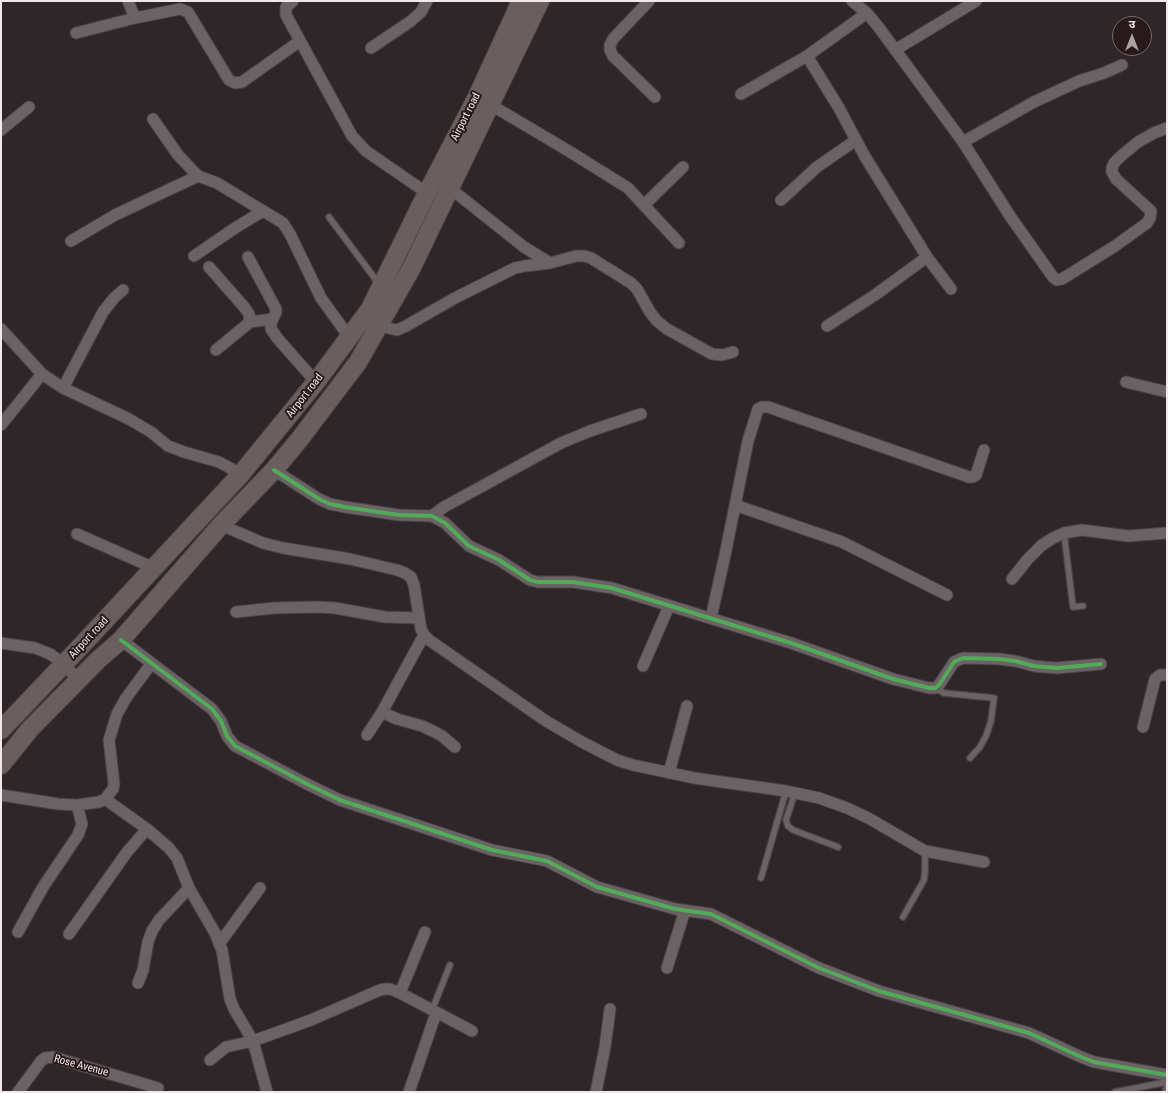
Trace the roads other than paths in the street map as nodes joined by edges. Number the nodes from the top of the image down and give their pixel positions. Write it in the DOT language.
graph roads {
  1 [pos="128,1"];
  2 [pos="427,1"];
  3 [pos="521,1"];
  4 [pos="540,1"];
  5 [pos="649,1"];
  6 [pos="852,1"];
  7 [pos="976,1"];
  8 [pos="288,3"];
  9 [pos="867,13"];
  10 [pos="135,18"];
  11 [pos="76,33"];
  12 [pos="300,41"];
  13 [pos="371,48"];
  14 [pos="895,50"];
  15 [pos="808,56"];
  16 [pos="1122,64"];
  17 [pos="740,94"];
  18 [pos="655,97"];
  19 [pos="484,100"];
  20 [pos="29,107"];
  21 [pos="153,119"];
  22 [pos="1167,128"];
  23 [pos="1,130"];
  24 [pos="856,140"];
  25 [pos="963,142"];
  26 [pos="683,167"];
  27 [pos="198,176"];
  28 [pos="451,189"];
  29 [pos="427,193"];
  30 [pos="781,200"];
  31 [pos="644,205"];
  32 [pos="263,211"];
  33 [pos="329,216"];
  34 [pos="71,241"];
  35 [pos="679,244"];
  36 [pos="194,256"];
  37 [pos="248,257"];
  38 [pos="927,257"];
  39 [pos="550,263"];
  40 [pos="209,267"];
  41 [pos="381,287"];
  42 [pos="952,289"];
  43 [pos="123,290"];
  44 [pos="273,319"];
  45 [pos="250,322"];
  46 [pos="379,326"];
  47 [pos="827,326"];
  48 [pos="1,330"];
  49 [pos="348,337"];
  50 [pos="216,350"];
  51 [pos="733,352"];
  52 [pos="42,374"];
  53 [pos="316,382"];
  54 [pos="1126,382"];
  55 [pos="63,388"];
  56 [pos="1167,392"];
  57 [pos="641,414"];
  58 [pos="1,425"];
  59 [pos="984,450"];
  60 [pos="274,470"];
  61 [pos="241,474"];
  62 [pos="735,504"];
  63 [pos="432,516"];
  64 [pos="221,525"];
  65 [pos="1064,533"];
  66 [pos="1167,533"];
  67 [pos="77,534"];
  68 [pos="154,568"];
  69 [pos="1012,579"];
  70 [pos="947,595"];
  71 [pos="669,606"];
  72 [pos="1083,606"];
  73 [pos="236,612"];
  74 [pos="418,618"];
  75 [pos="711,618"];
  76 [pos="424,635"];
  77 [pos="121,640"];
  78 [pos="1,643"];
  79 [pos="64,664"];
  80 [pos="150,664"];
  81 [pos="1101,664"];
  82 [pos="643,666"];
  83 [pos="1167,675"];
  84 [pos="78,680"];
  85 [pos="936,688"];
  86 [pos="686,706"];
  87 [pos="382,712"];
  88 [pos="1142,727"];
  89 [pos="1,730"];
  90 [pos="367,735"];
  91 [pos="455,747"];
  92 [pos="970,758"];
  93 [pos="1,764"];
  94 [pos="669,773"];
  95 [pos="790,792"];
  96 [pos="1,795"];
  97 [pos="105,799"];
  98 [pos="77,805"];
  99 [pos="147,829"];
  100 [pos="838,847"];
  101 [pos="925,851"];
  102 [pos="984,862"];
  103 [pos="761,878"];
  104 [pos="189,888"];
  105 [pos="260,888"];
  106 [pos="685,910"];
  107 [pos="903,917"];
  108 [pos="18,932"];
  109 [pos="425,932"];
  110 [pos="69,934"];
  111 [pos="219,944"];
  112 [pos="450,965"];
  113 [pos="667,968"];
  114 [pos="138,983"];
  115 [pos="400,993"];
  116 [pos="610,1009"];
  117 [pos="434,1012"];
  118 [pos="472,1031"];
  119 [pos="253,1041"];
  120 [pos="210,1060"];
  121 [pos="1167,1075"];
  122 [pos="1167,1083"];
  123 [pos="158,1088"];
  124 [pos="18,1092"];
  125 [pos="267,1092"];
  126 [pos="409,1092"];
  127 [pos="596,1092"];
  128 [pos="1115,1092"];
  129 [pos="1165,1092"];
  1 -- 10 [label="street"];
  2 -- 13 [label="street"];
  3 -- 19 [label="main road, Airport road"];
  4 -- 19 [label="main road"];
  5 -- 18 [label="street"];
  6 -- 9 [label="street"];
  7 -- 14 [label="street"];
  8 -- 12 [label="street"];
  9 -- 14 [label="street"];
  9 -- 15 [label="street"];
  10 -- 11 [label="street"];
  10 -- 12 [label="street"];
  12 -- 29 [label="street"];
  14 -- 25 [label="street"];
  15 -- 17 [label="street"];
  15 -- 24 [label="street"];
  16 -- 25 [label="street"];
  19 -- 28 [label="main road"];
  19 -- 29 [label="main road, Airport road"];
  19 -- 31 [label="street"];
  20 -- 23 [label="street"];
  21 -- 27 [label="street"];
  22 -- 25 [label="street"];
  24 -- 30 [label="street"];
  24 -- 38 [label="street"];
  26 -- 31 [label="street"];
  27 -- 32 [label="street"];
  27 -- 34 [label="street"];
  28 -- 39 [label="street"];
  28 -- 46 [label="main road"];
  29 -- 41 [label="main road, Airport road"];
  31 -- 35 [label="street"];
  32 -- 36 [label="street"];
  32 -- 49 [label="street"];
  33 -- 41 [label="lane"];
  37 -- 44 [label="street"];
  38 -- 42 [label="street"];
  38 -- 47 [label="street"];
  39 -- 46 [label="street"];
  39 -- 51 [label="street"];
  40 -- 45 [label="street"];
  41 -- 49 [label="main road, Airport road"];
  43 -- 55 [label="street"];
  44 -- 45 [label="street"];
  44 -- 53 [label="street"];
  45 -- 50 [label="street"];
  46 -- 60 [label="main road"];
  48 -- 52 [label="street"];
  49 -- 53 [label="main road, Airport road"];
  52 -- 55 [label="street"];
  52 -- 58 [label="street"];
  53 -- 61 [label="main road, Airport road"];
  54 -- 56 [label="street"];
  55 -- 61 [label="street"];
  57 -- 63 [label="street"];
  59 -- 62 [label="street"];
  60 -- 63 [label="street"];
  60 -- 64 [label="main road"];
  61 -- 68 [label="main road, Airport road"];
  62 -- 70 [label="street"];
  62 -- 75 [label="street"];
  63 -- 71 [label="street"];
  64 -- 74 [label="street"];
  64 -- 77 [label="main road"];
  65 -- 66 [label="street"];
  65 -- 69 [label="street"];
  65 -- 72 [label="lane"];
  67 -- 68 [label="street"];
  68 -- 79 [label="main road, Airport road"];
  71 -- 75 [label="street"];
  71 -- 82 [label="street"];
  73 -- 74 [label="street"];
  74 -- 76 [label="street"];
  75 -- 85 [label="street"];
  76 -- 87 [label="street"];
  76 -- 94 [label="street"];
  77 -- 80 [label="street"];
  77 -- 84 [label="main road"];
  78 -- 79 [label="street"];
  79 -- 84 [label="street"];
  79 -- 89 [label="main road, Airport road"];
  80 -- 97 [label="street"];
  80 -- 106 [label="street"];
  81 -- 85 [label="street"];
  83 -- 88 [label="street"];
  84 -- 93 [label="main road"];
  85 -- 92 [label="lane"];
  86 -- 94 [label="street"];
  87 -- 90 [label="street"];
  87 -- 91 [label="street"];
  94 -- 95 [label="street"];
  95 -- 100 [label="lane"];
  95 -- 101 [label="street"];
  95 -- 103 [label="lane"];
  96 -- 98 [label="street"];
  97 -- 98 [label="street"];
  97 -- 99 [label="street"];
  98 -- 108 [label="street"];
  99 -- 104 [label="street"];
  99 -- 110 [label="street"];
  101 -- 102 [label="street"];
  101 -- 107 [label="lane"];
  104 -- 111 [label="street"];
  104 -- 114 [label="street"];
  105 -- 111 [label="street"];
  106 -- 113 [label="street"];
  106 -- 121 [label="street"];
  109 -- 115 [label="street"];
  111 -- 119 [label="street"];
  112 -- 117 [label="lane"];
  115 -- 117 [label="street"];
  115 -- 119 [label="street"];
  116 -- 127 [label="street"];
  117 -- 118 [label="street"];
  117 -- 126 [label="street"];
  119 -- 120 [label="street"];
  119 -- 125 [label="street"];
  122 -- 128 [label="lane"];
  122 -- 129 [label="lane"];
  123 -- 124 [label="street, Rose Avenue"];
}
